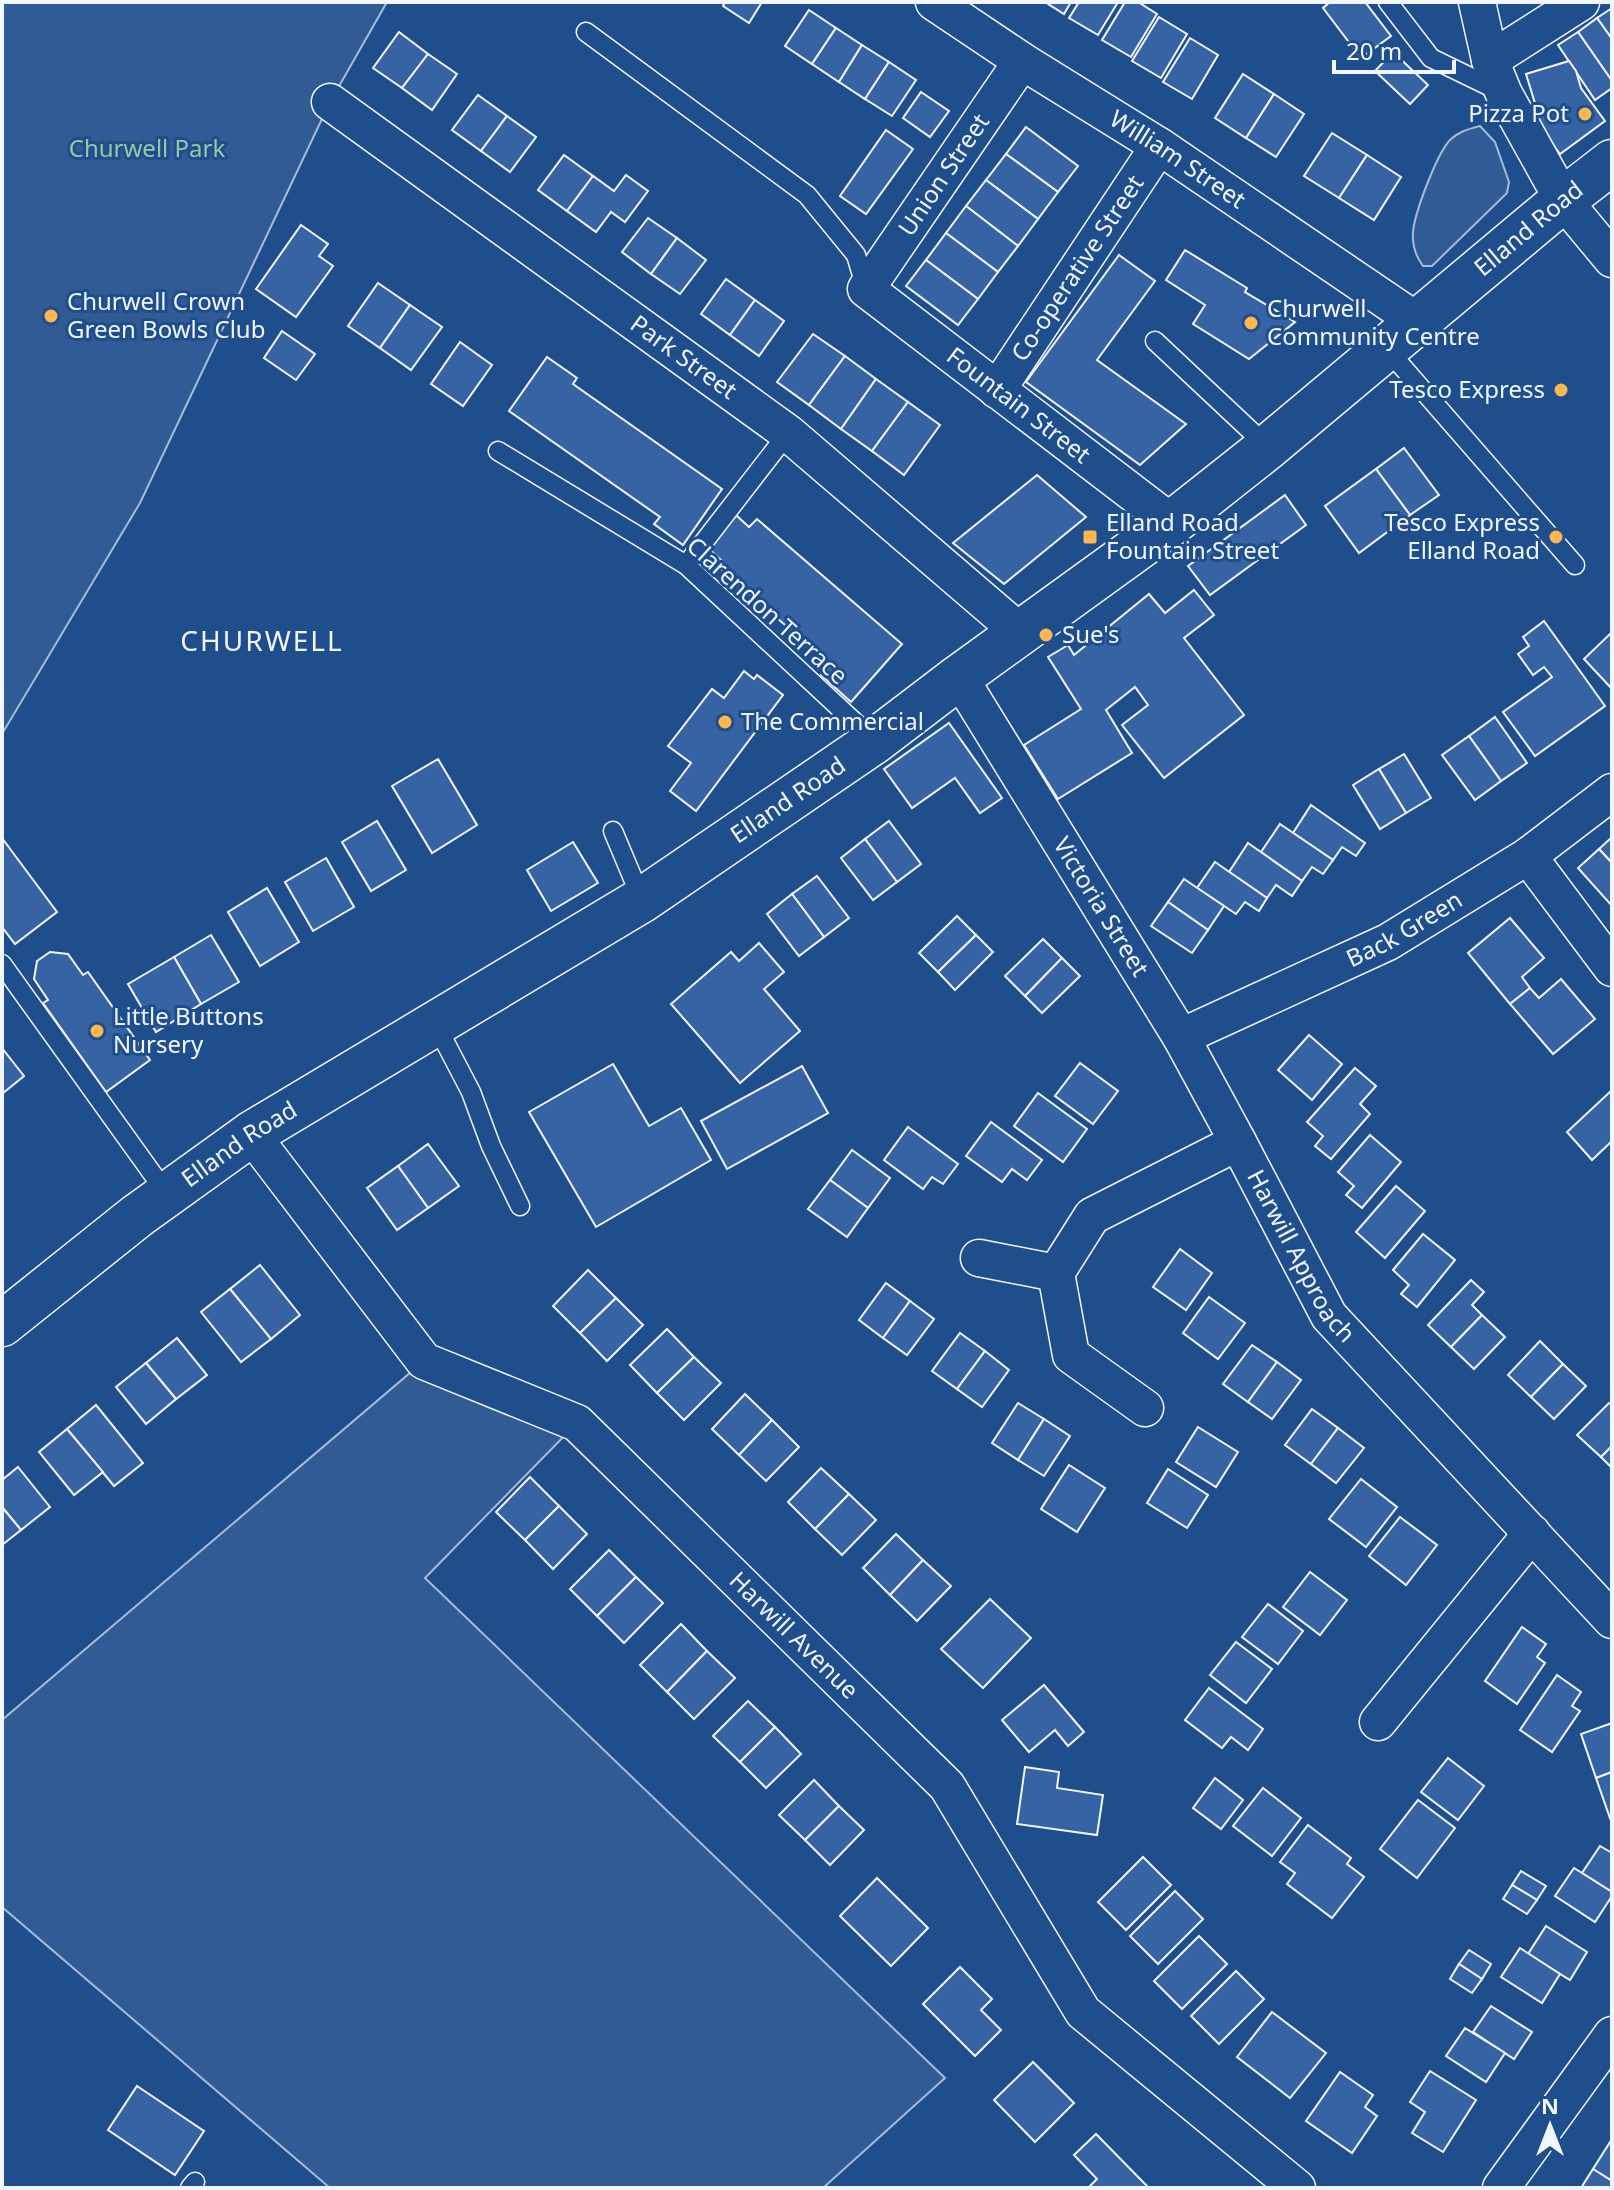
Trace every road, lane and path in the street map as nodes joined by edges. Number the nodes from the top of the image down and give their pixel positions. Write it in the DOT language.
graph roads {
  1 [pos="934,2"];
  2 [pos="1388,2"];
  3 [pos="1477,2"];
  4 [pos="1581,2"];
  5 [pos="586,32"];
  6 [pos="1490,60"];
  7 [pos="1022,61"];
  8 [pos="1504,94"];
  9 [pos="330,102"];
  10 [pos="1159,146"];
  11 [pos="1612,162"];
  12 [pos="1563,200"];
  13 [pos="1612,259"];
  14 [pos="866,289"];
  15 [pos="1402,335"];
  16 [pos="1155,341"];
  17 [pos="997,390"];
  18 [pos="788,433"];
  19 [pos="1268,447"];
  20 [pos="498,451"];
  21 [pos="1172,523"];
  22 [pos="686,565"];
  23 [pos="1575,565"];
  24 [pos="1021,633"];
  25 [pos="959,677"];
  26 [pos="875,741"];
  27 [pos="1612,792"];
  28 [pos="613,831"];
  29 [pos="1528,856"];
  30 [pos="642,900"];
  31 [pos="2,964"];
  32 [pos="1612,968"];
  33 [pos="435,1023"];
  34 [pos="1181,1037"];
  35 [pos="251,1134"];
  36 [pos="1238,1142"];
  37 [pos="167,1194"];
  38 [pos="520,1206"];
  39 [pos="979,1258"];
  40 [pos="1056,1273"];
  41 [pos="2,1324"];
  42 [pos="1145,1408"];
  43 [pos="1532,1533"];
  44 [pos="1612,1620"];
  45 [pos="1378,1722"];
  46 [pos="1612,2035"];
  47 [pos="1297,2188"];
  48 [pos="1501,2188"];
  1 -- 7 [label="street, William Street"];
  2 -- 8 [label="lane"];
  3 -- 6 [label="street"];
  4 -- 6 [label="street"];
  5 -- 14 [label="lane"];
  6 -- 8 [label="street"];
  7 -- 10 [label="street, William Street"];
  7 -- 14 [label="street, Union Street"];
  8 -- 12 [label="street"];
  9 -- 18 [label="street, Park Street"];
  10 -- 15 [label="street, William Street"];
  10 -- 17 [label="street, Co-operative Street"];
  11 -- 12 [label="main road, Elland Road"];
  12 -- 13 [label="street"];
  12 -- 15 [label="main road, Elland Road"];
  14 -- 17 [label="street, Fountain Street"];
  15 -- 19 [label="main road, Elland Road"];
  15 -- 23 [label="lane"];
  16 -- 19 [label="lane"];
  17 -- 21 [label="street, Fountain Street"];
  18 -- 22 [label="lane"];
  18 -- 24 [label="street, Park Street"];
  19 -- 21 [label="main road, Elland Road"];
  20 -- 22 [label="lane, Clarendon Terrace"];
  21 -- 24 [label="main road, Elland Road"];
  22 -- 26 [label="lane, Clarendon Terrace"];
  24 -- 25 [label="main road, Elland Road"];
  25 -- 26 [label="main road, Elland Road"];
  25 -- 34 [label="street, Victoria Street"];
  26 -- 30 [label="main road, Elland Road"];
  27 -- 29 [label="street, Back Green"];
  28 -- 30 [label="lane"];
  29 -- 32 [label="street"];
  29 -- 34 [label="street, Back Green"];
  30 -- 33 [label="main road, Elland Road"];
  31 -- 37 [label="lane"];
  33 -- 35 [label="main road, Elland Road"];
  33 -- 38 [label="lane"];
  34 -- 36 [label="street, Victoria Street"];
  35 -- 37 [label="main road, Elland Road"];
  35 -- 47 [label="street, Harwill Avenue"];
  36 -- 40 [label="street, Harwill Approach"];
  36 -- 43 [label="street, Harwill Approach"];
  37 -- 41 [label="main road, Elland Road"];
  39 -- 40 [label="street"];
  40 -- 42 [label="street"];
  43 -- 44 [label="street, Harwill Approach"];
  43 -- 45 [label="street"];
  46 -- 48 [label="street"];
}
